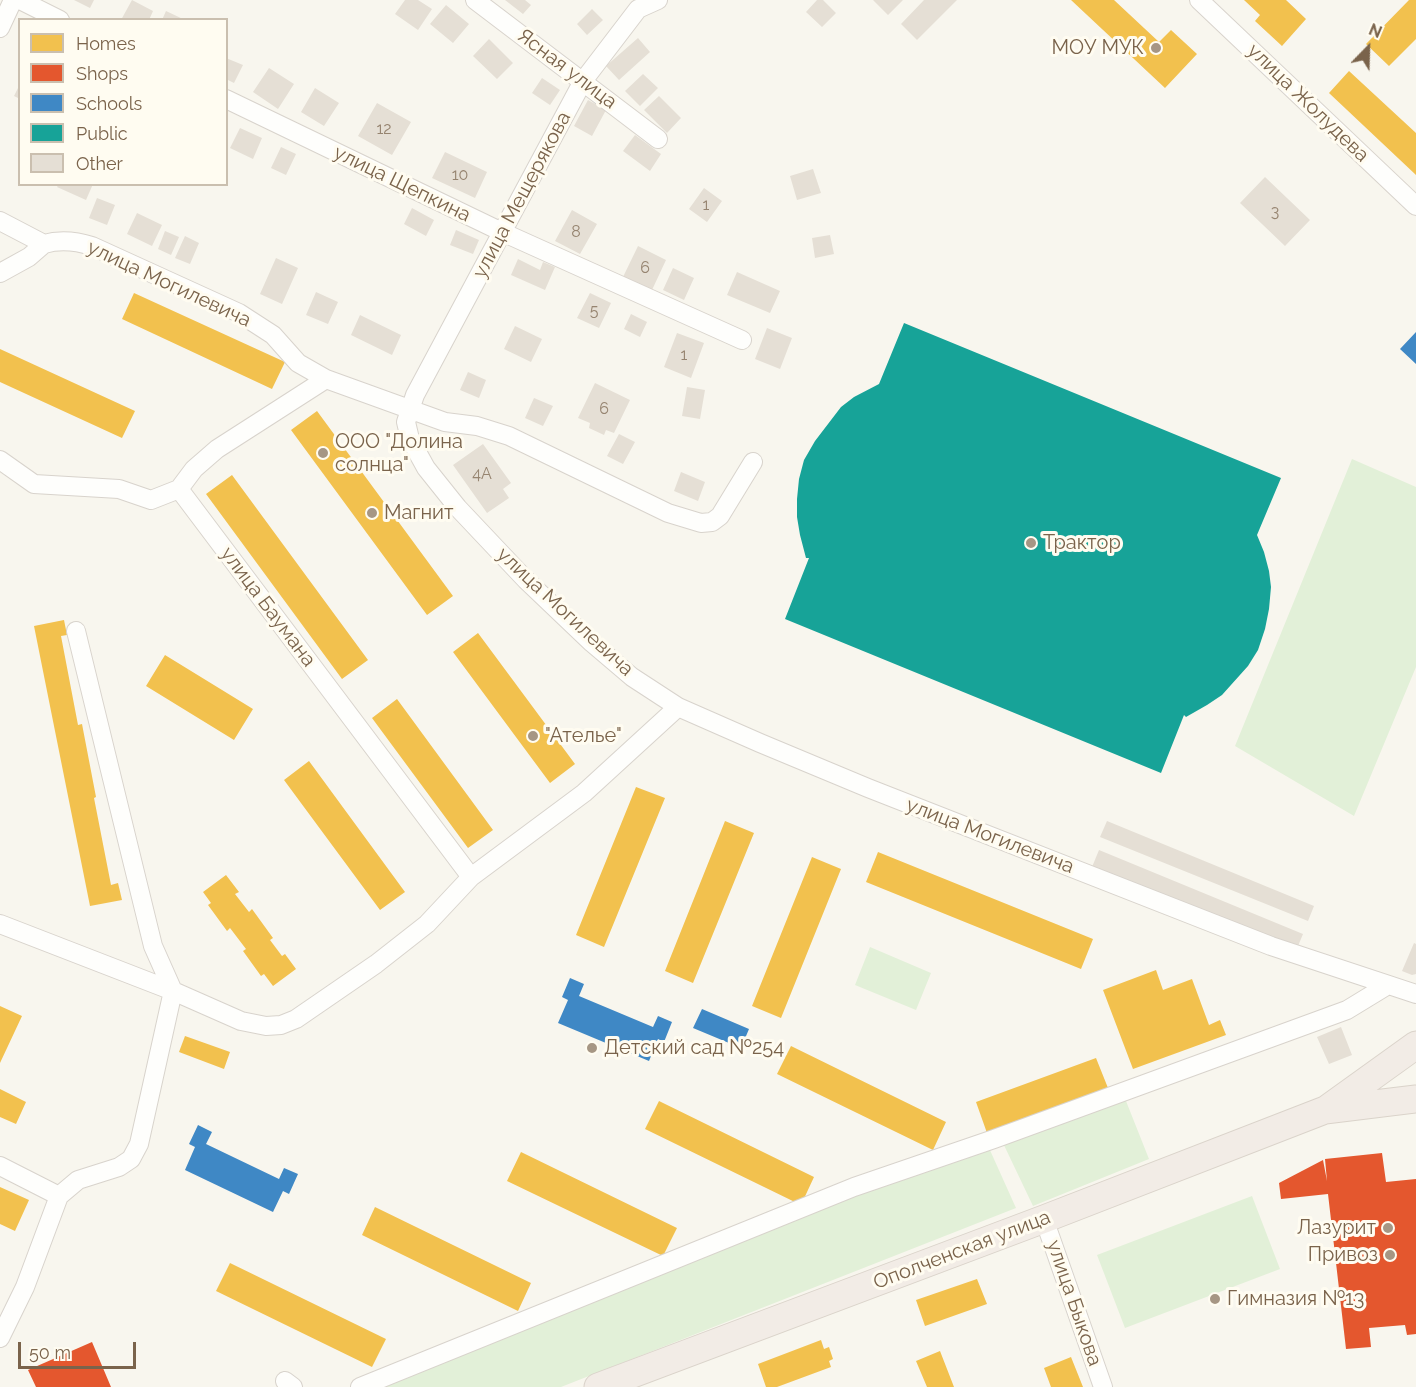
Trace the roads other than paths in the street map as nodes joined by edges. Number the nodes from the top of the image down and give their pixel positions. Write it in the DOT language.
graph roads {
  1 [pos="13,0"];
  2 [pos="20,0"];
  3 [pos="475,0"];
  4 [pos="658,0"];
  5 [pos="1200,0"];
  6 [pos="633,4"];
  7 [pos="56,18"];
  8 [pos="0,28"];
  9 [pos="583,81"];
  10 [pos="228,100"];
  11 [pos="658,139"];
  12 [pos="1416,206"];
  13 [pos="0,221"];
  14 [pos="502,232"];
  15 [pos="44,244"];
  16 [pos="0,273"];
  17 [pos="742,340"];
  18 [pos="326,379"];
  19 [pos="410,409"];
  20 [pos="0,460"];
  21 [pos="753,462"];
  22 [pos="179,489"];
  23 [pos="76,630"];
  24 [pos="678,707"];
  25 [pos="471,877"];
  26 [pos="0,924"];
  27 [pos="1388,985"];
  28 [pos="173,991"];
  29 [pos="1416,994"];
  30 [pos="1416,1044"];
  31 [pos="1416,1099"];
  32 [pos="1325,1110"];
  33 [pos="0,1166"];
  34 [pos="59,1196"];
  35 [pos="1044,1219"];
  36 [pos="0,1338"];
  37 [pos="360,1387"];
  38 [pos="598,1387"];
  39 [pos="1103,1387"];
  1 -- 8 [label="street"];
  2 -- 7 [label="street"];
  3 -- 9 [label="street, Ясная улица"];
  4 -- 6 [label="street, улица Мещерякова"];
  5 -- 12 [label="street, улица Жолудева"];
  6 -- 9 [label="street, улица Мещерякова"];
  9 -- 11 [label="street, Ясная улица"];
  9 -- 14 [label="street, улица Мещерякова"];
  10 -- 14 [label="street, улица Щепкина"];
  13 -- 15 [label="street"];
  14 -- 17 [label="street, улица Щепкина"];
  14 -- 19 [label="street, улица Мещерякова"];
  15 -- 16 [label="street"];
  15 -- 18 [label="street, улица Могилевича"];
  18 -- 19 [label="street, улица Могилевича"];
  18 -- 22 [label="street"];
  19 -- 21 [label="street"];
  19 -- 24 [label="street, улица Могилевича"];
  20 -- 22 [label="street"];
  22 -- 25 [label="street, улица Баумана"];
  23 -- 28 [label="street"];
  24 -- 25 [label="street"];
  24 -- 27 [label="street, улица Могилевича"];
  25 -- 28 [label="street"];
  26 -- 28 [label="street"];
  27 -- 29 [label="street, улица Могилевича"];
  27 -- 37 [label="street"];
  28 -- 34 [label="street"];
  30 -- 32 [label="highway, Ополченская улица"];
  31 -- 32 [label="highway, Ополченская улица"];
  32 -- 35 [label="highway, Ополченская улица"];
  33 -- 34 [label="street"];
  34 -- 36 [label="street"];
  35 -- 38 [label="highway, Ополченская улица"];
  35 -- 39 [label="street, улица Быкова"];
}
